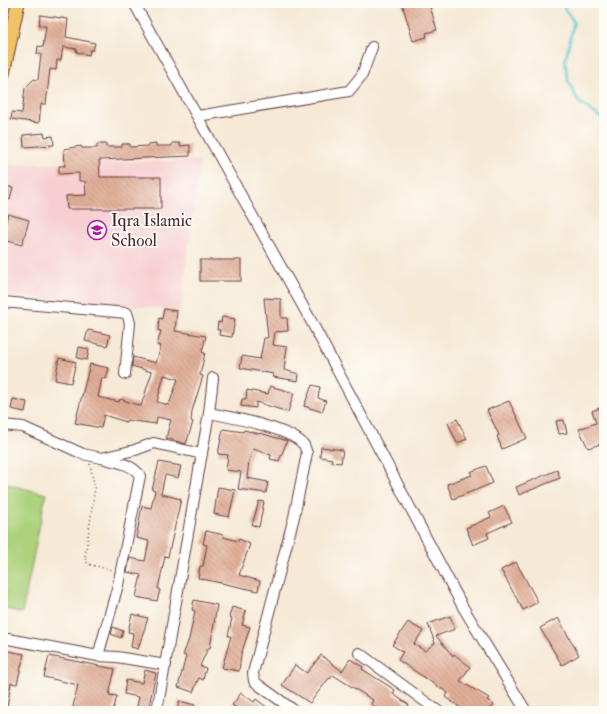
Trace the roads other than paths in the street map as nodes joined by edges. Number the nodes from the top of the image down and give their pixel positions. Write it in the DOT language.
graph roads {
  1 [pos="18,3"];
  2 [pos="134,3"];
  3 [pos="8,32"];
  4 [pos="372,47"];
  5 [pos="3,74"];
  6 [pos="198,116"];
  7 [pos="3,302"];
  8 [pos="125,374"];
  9 [pos="213,378"];
  10 [pos="209,412"];
  11 [pos="3,425"];
  12 [pos="202,454"];
  13 [pos="102,458"];
  14 [pos="3,638"];
  15 [pos="359,653"];
  16 [pos="98,656"];
  17 [pos="166,665"];
  18 [pos="157,711"];
  19 [pos="295,711"];
  20 [pos="438,711"];
  21 [pos="526,711"];
  1 -- 3 [label="main road"];
  2 -- 6 [label="street"];
  3 -- 5 [label="main road"];
  4 -- 6 [label="street"];
  6 -- 21 [label="street"];
  7 -- 8 [label="street"];
  9 -- 10 [label="street"];
  10 -- 12 [label="street"];
  10 -- 19 [label="street"];
  11 -- 13 [label="street"];
  12 -- 13 [label="street"];
  12 -- 17 [label="street"];
  13 -- 16 [label="street"];
  14 -- 16 [label="street"];
  15 -- 20 [label="street"];
  16 -- 17 [label="street"];
  17 -- 18 [label="street"];
}
